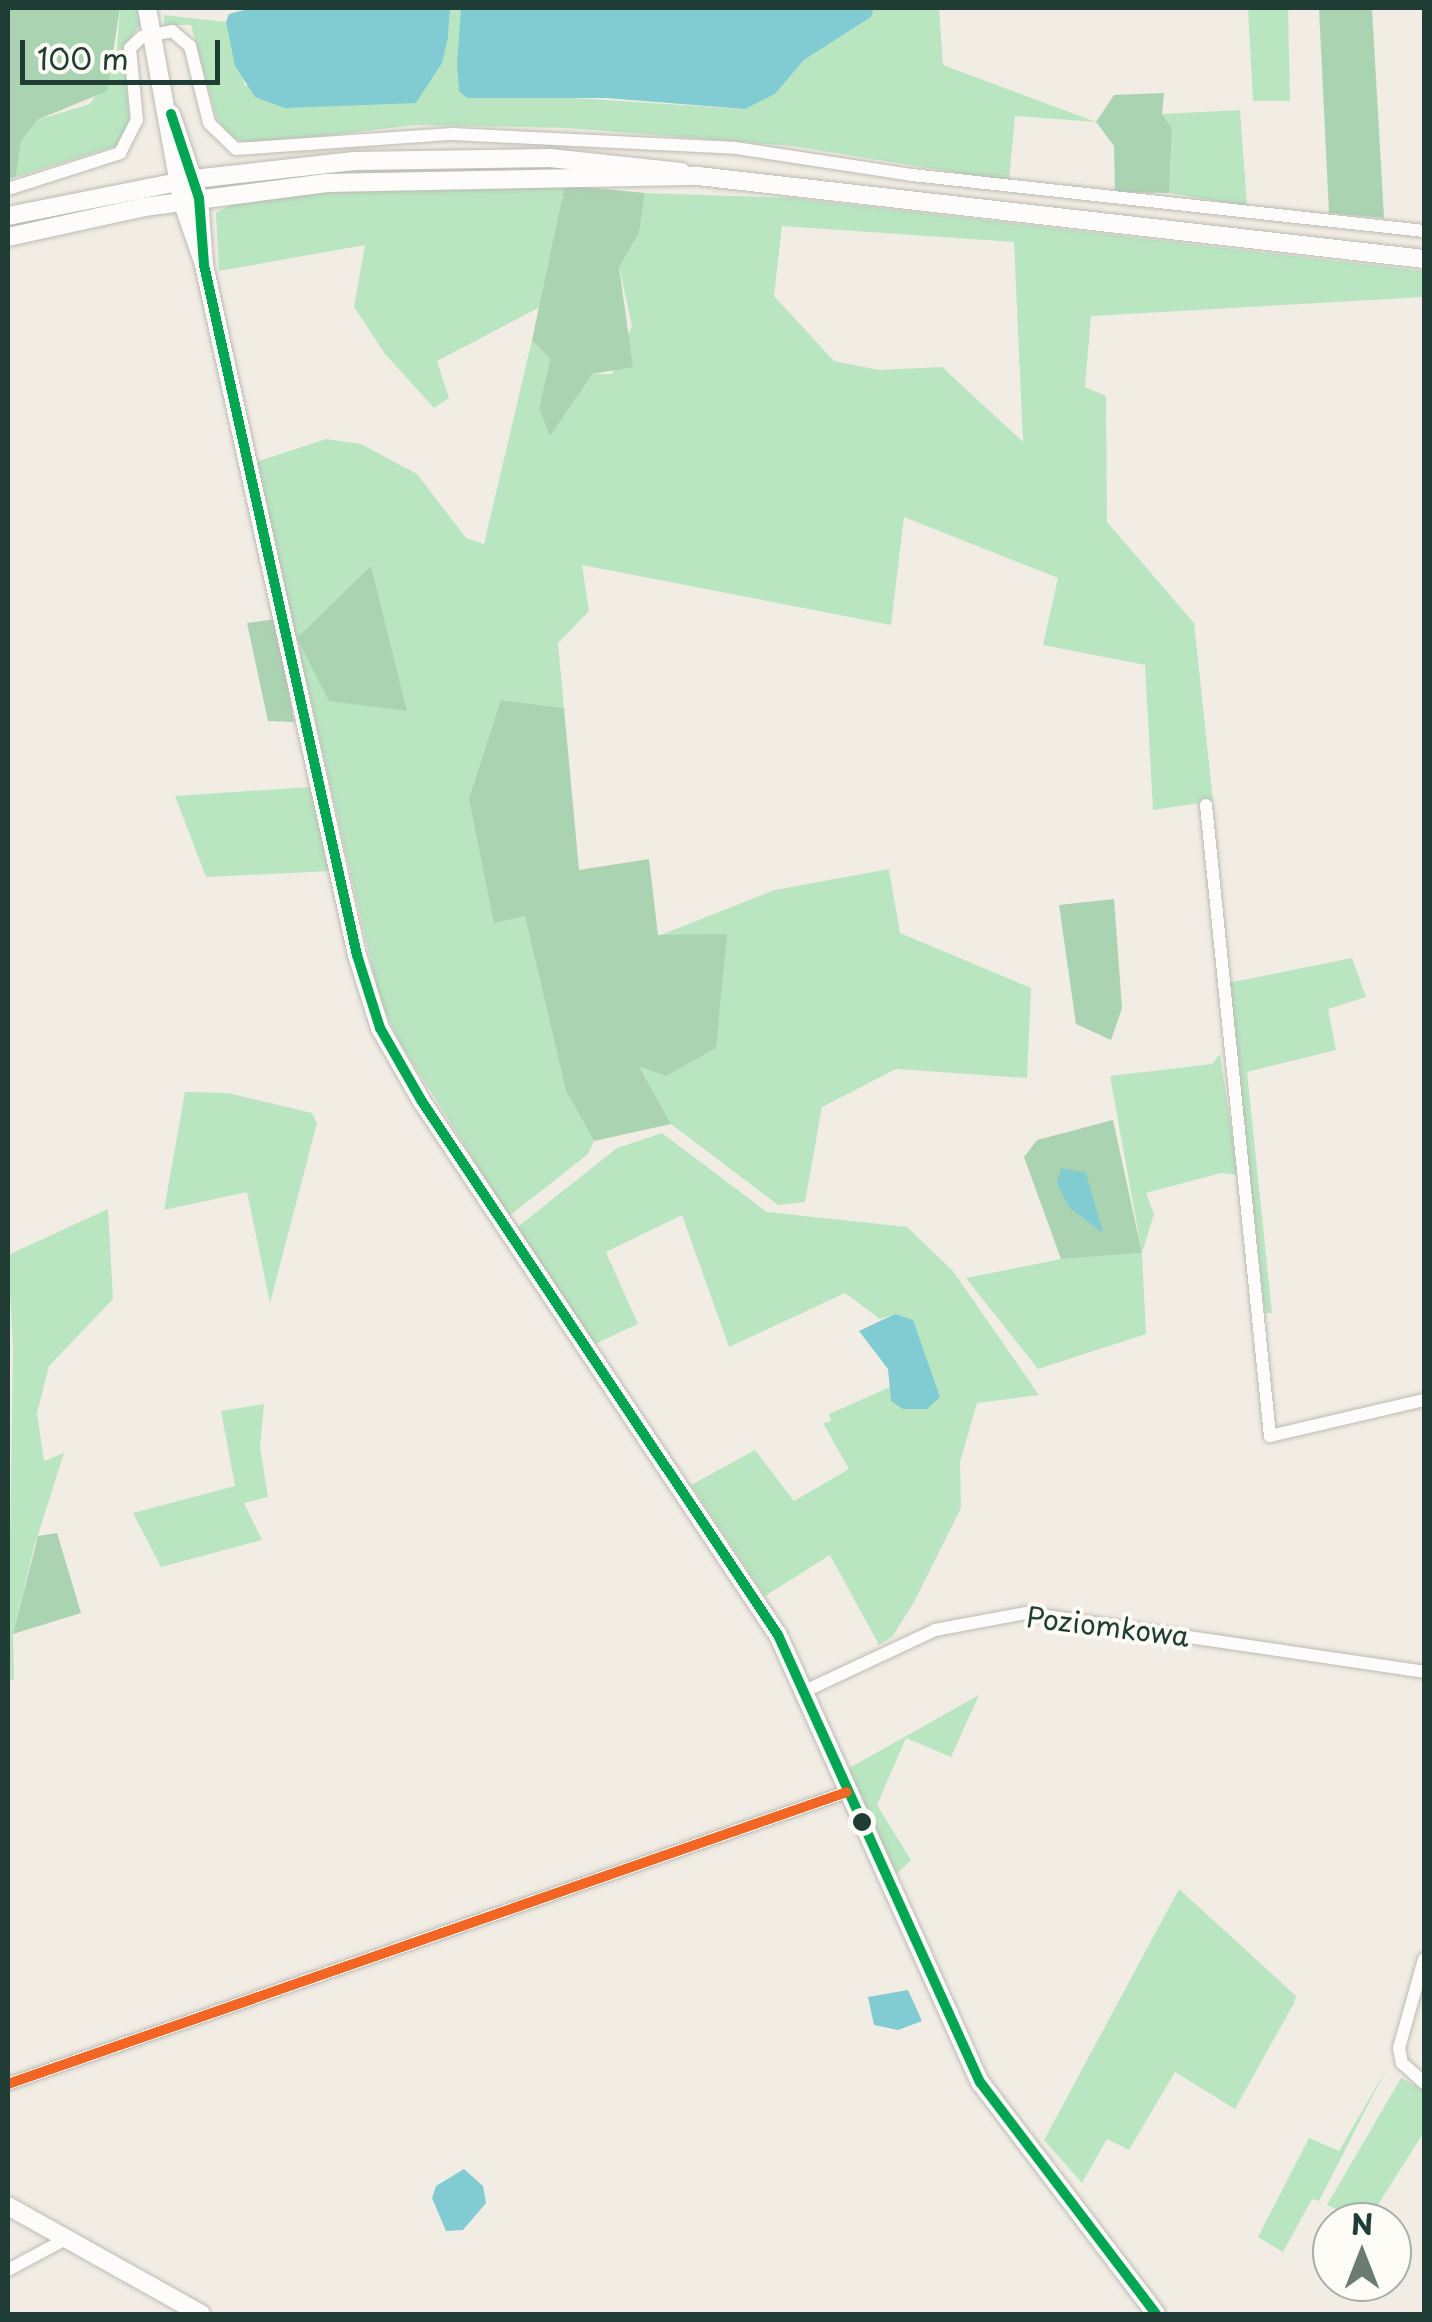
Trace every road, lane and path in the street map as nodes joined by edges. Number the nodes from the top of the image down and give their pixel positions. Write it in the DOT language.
graph roads {
  1 [pos="147,8"];
  2 [pos="154,35"];
  3 [pos="698,176"];
  4 [pos="186,180"];
  5 [pos="8,189"];
  6 [pos="190,200"];
  7 [pos="8,216"];
  8 [pos="1424,231"];
  9 [pos="8,237"];
  10 [pos="1424,259"];
  11 [pos="1206,804"];
  12 [pos="1424,1400"];
  13 [pos="1424,1672"];
  14 [pos="805,1692"];
  15 [pos="848,1792"];
  16 [pos="1424,1958"];
  17 [pos="1424,2082"];
  18 [pos="8,2084"];
  19 [pos="8,2206"];
  20 [pos="64,2240"];
  21 [pos="8,2270"];
  22 [pos="201,2314"];
  23 [pos="1156,2314"];
  1 -- 2 [label="street"];
  2 -- 4 [label="street"];
  2 -- 5 [label="street"];
  2 -- 8 [label="street"];
  3 -- 4 [label="street"];
  3 -- 6 [label="street"];
  3 -- 10 [label="street"];
  4 -- 6 [label="street"];
  4 -- 7 [label="street"];
  6 -- 9 [label="street"];
  6 -- 14 [label="street"];
  11 -- 12 [label="street"];
  13 -- 14 [label="street, Poziomkowa"];
  14 -- 15 [label="street"];
  15 -- 18 [label="street"];
  15 -- 23 [label="street"];
  16 -- 17 [label="street"];
  19 -- 20 [label="street"];
  20 -- 21 [label="street"];
  20 -- 22 [label="street"];
}
